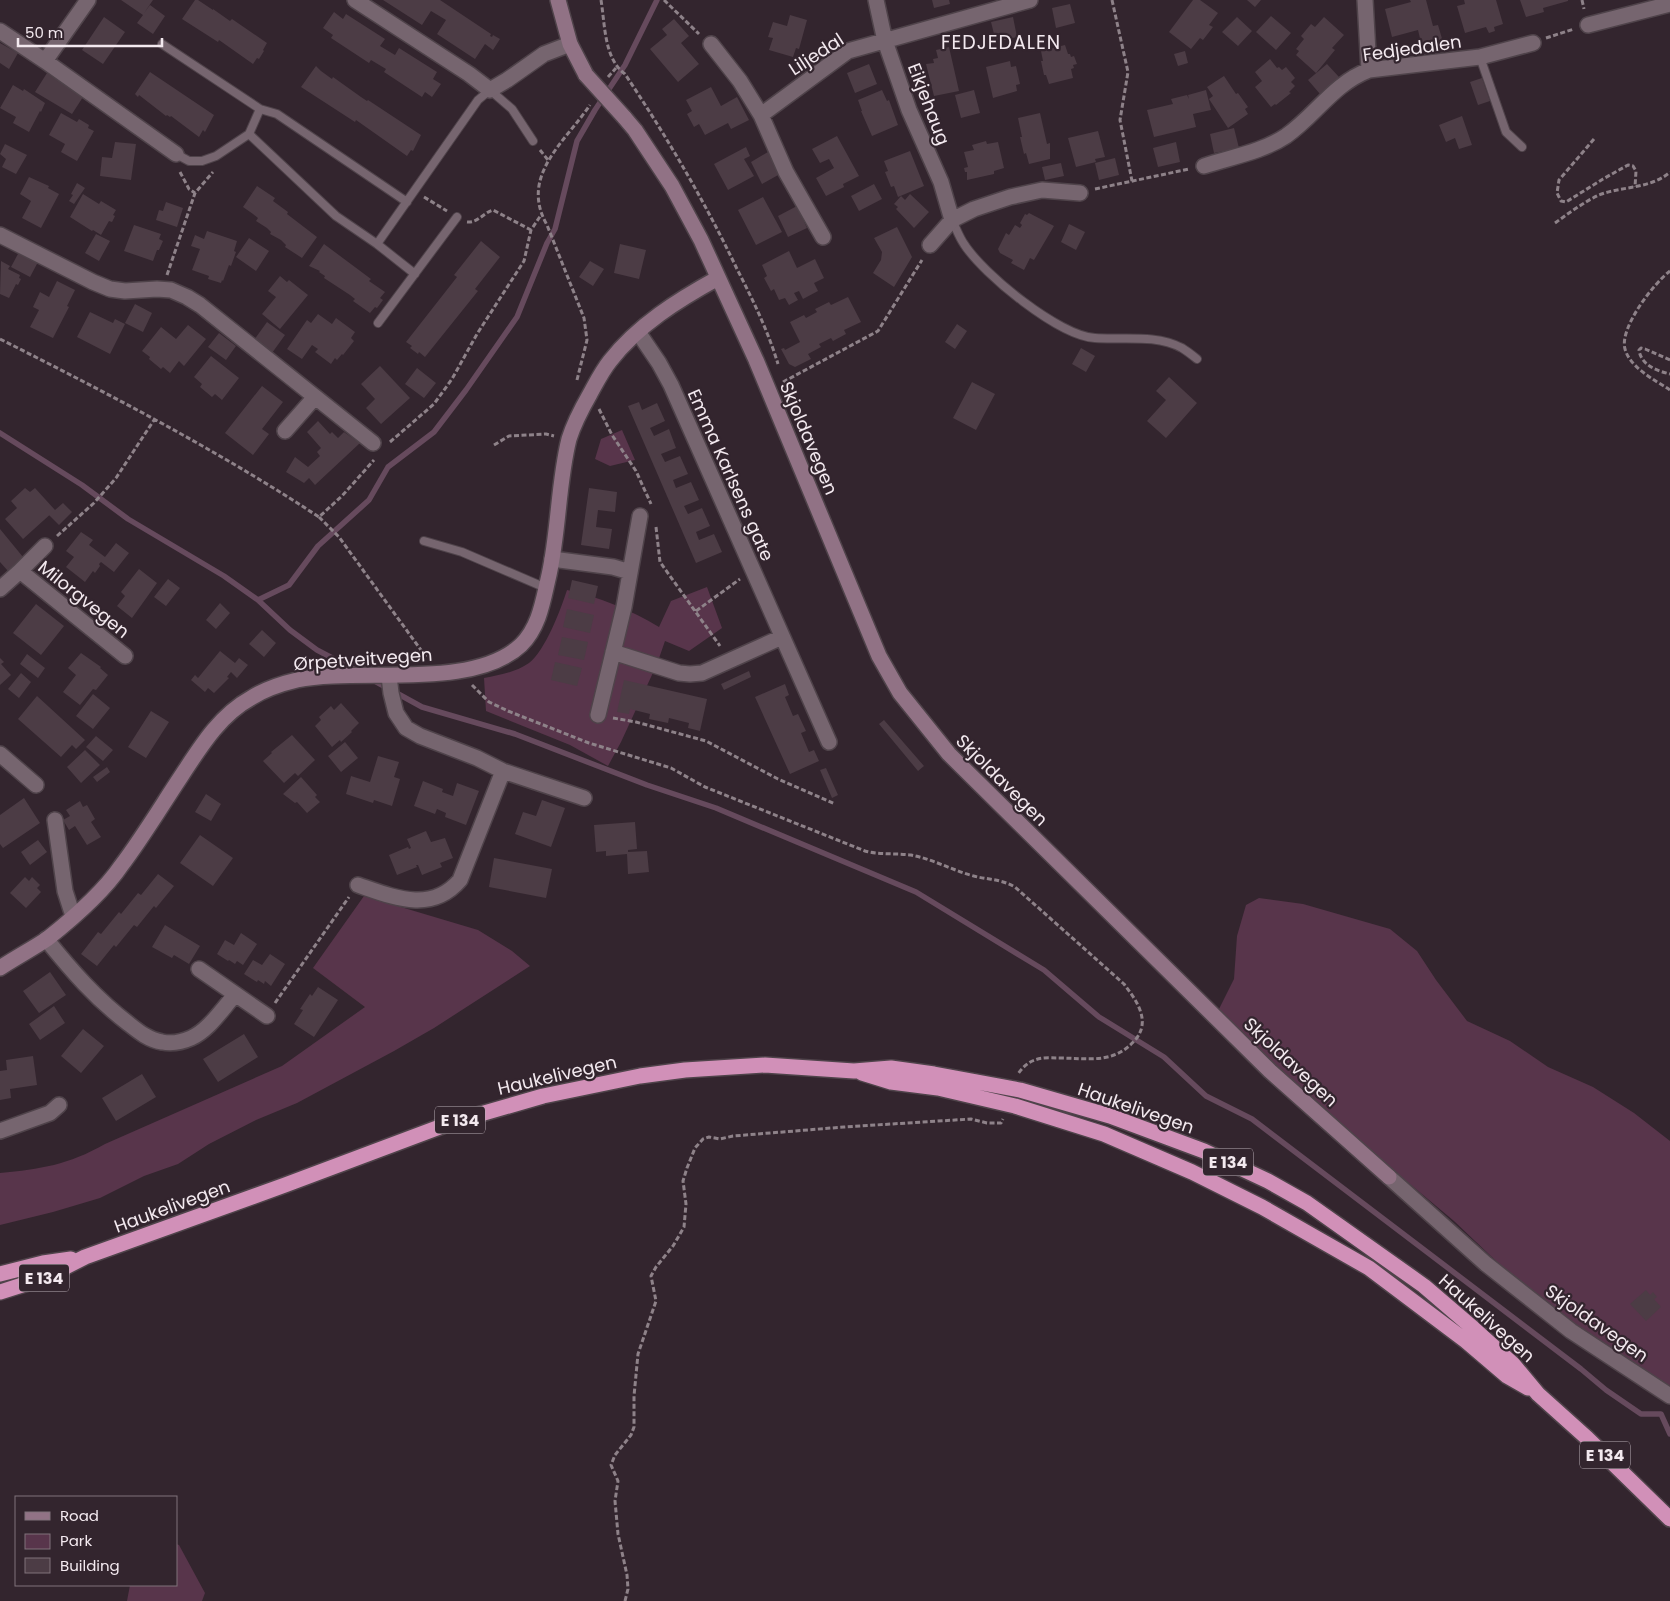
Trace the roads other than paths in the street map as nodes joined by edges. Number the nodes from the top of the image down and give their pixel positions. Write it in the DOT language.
graph roads {
  1 [pos="88,0"];
  2 [pos="355,0"];
  3 [pos="558,0"];
  4 [pos="876,0"];
  5 [pos="1030,0"];
  6 [pos="1365,0"];
  7 [pos="1670,4"];
  8 [pos="1588,25"];
  9 [pos="0,31"];
  10 [pos="885,40"];
  11 [pos="1533,43"];
  12 [pos="162,44"];
  13 [pos="570,44"];
  14 [pos="711,44"];
  15 [pos="1480,57"];
  16 [pos="45,61"];
  17 [pos="1369,70"];
  18 [pos="490,90"];
  19 [pos="260,108"];
  20 [pos="761,115"];
  21 [pos="248,134"];
  22 [pos="533,141"];
  23 [pos="1522,146"];
  24 [pos="176,154"];
  25 [pos="1204,166"];
  26 [pos="1080,193"];
  27 [pos="407,202"];
  28 [pos="457,217"];
  29 [pos="952,220"];
  30 [pos="0,235"];
  31 [pos="823,237"];
  32 [pos="378,244"];
  33 [pos="930,245"];
  34 [pos="415,274"];
  35 [pos="718,278"];
  36 [pos="378,324"];
  37 [pos="638,332"];
  38 [pos="1197,359"];
  39 [pos="315,397"];
  40 [pos="285,430"];
  41 [pos="373,443"];
  42 [pos="640,516"];
  43 [pos="424,541"];
  44 [pos="45,546"];
  45 [pos="552,559"];
  46 [pos="20,571"];
  47 [pos="630,572"];
  48 [pos="0,588"];
  49 [pos="546,588"];
  50 [pos="782,637"];
  51 [pos="613,652"];
  52 [pos="125,656"];
  53 [pos="390,676"];
  54 [pos="598,715"];
  55 [pos="829,742"];
  56 [pos="0,754"];
  57 [pos="503,771"];
  58 [pos="36,785"];
  59 [pos="584,798"];
  60 [pos="55,820"];
  61 [pos="358,885"];
  62 [pos="73,916"];
  63 [pos="46,939"];
  64 [pos="0,968"];
  65 [pos="199,969"];
  66 [pos="235,995"];
  67 [pos="267,1016"];
  68 [pos="854,1071"];
  69 [pos="59,1105"];
  70 [pos="0,1131"];
  71 [pos="85,1257"];
  72 [pos="0,1274"];
  73 [pos="0,1292"];
  74 [pos="1538,1394"];
  75 [pos="1670,1396"];
  76 [pos="1670,1519"];
  1 -- 16 [label="street"];
  2 -- 18 [label="street"];
  3 -- 13 [label="street, Skjoldavegen"];
  4 -- 10 [label="street, Eikjehaug"];
  5 -- 10 [label="street, Liljedal"];
  6 -- 17 [label="street"];
  7 -- 8 [label="street"];
  9 -- 16 [label="street"];
  10 -- 20 [label="street, Liljedal"];
  10 -- 29 [label="street, Eikjehaug"];
  11 -- 15 [label="street, Fedjedalen"];
  12 -- 19 [label="lane"];
  13 -- 18 [label="street"];
  13 -- 35 [label="street, Skjoldavegen, bridge"];
  14 -- 20 [label="street"];
  15 -- 17 [label="street, Fedjedalen"];
  15 -- 23 [label="lane"];
  16 -- 24 [label="street"];
  17 -- 25 [label="street, Fedjedalen"];
  18 -- 22 [label="lane"];
  18 -- 27 [label="lane"];
  19 -- 21 [label="lane"];
  19 -- 27 [label="lane"];
  20 -- 31 [label="street"];
  21 -- 24 [label="lane"];
  21 -- 32 [label="lane"];
  26 -- 29 [label="street"];
  27 -- 32 [label="lane"];
  28 -- 34 [label="lane"];
  29 -- 33 [label="street"];
  29 -- 38 [label="lane"];
  30 -- 39 [label="street"];
  32 -- 34 [label="lane"];
  34 -- 36 [label="lane"];
  35 -- 37 [label="street, Ørpetveitvegen"];
  35 -- 75 [label="street, Skjoldavegen"];
  37 -- 45 [label="street, Ørpetveitvegen"];
  37 -- 50 [label="street, Emma Karlsens gate"];
  39 -- 40 [label="street"];
  39 -- 41 [label="street"];
  42 -- 47 [label="street"];
  43 -- 49 [label="lane"];
  44 -- 46 [label="street, Milorgvegen"];
  45 -- 47 [label="street"];
  45 -- 49 [label="street, Ørpetveitvegen"];
  46 -- 48 [label="street, Milorgvegen"];
  46 -- 52 [label="street, Milorgvegen"];
  47 -- 51 [label="street"];
  49 -- 53 [label="street, Ørpetveitvegen"];
  50 -- 51 [label="street"];
  50 -- 55 [label="street, Emma Karlsens gate"];
  51 -- 54 [label="street"];
  53 -- 57 [label="street"];
  53 -- 62 [label="street, Ørpetveitvegen"];
  56 -- 58 [label="street"];
  57 -- 59 [label="street"];
  57 -- 61 [label="street"];
  60 -- 62 [label="street"];
  62 -- 63 [label="street, Ørpetveitvegen"];
  63 -- 64 [label="street, Ørpetveitvegen"];
  63 -- 66 [label="street"];
  65 -- 66 [label="street"];
  66 -- 67 [label="street"];
  68 -- 71 [label="highway, Haukelivegen / E 134"];
  68 -- 74 [label="highway, Haukelivegen / E 134"];
  68 -- 74 [label="highway, Haukelivegen / E 134"];
  69 -- 70 [label="street"];
  71 -- 72 [label="highway, Haukelivegen / E 134"];
  71 -- 73 [label="highway, Haukelivegen / E 134"];
  74 -- 76 [label="highway, Haukelivegen / E 134"];
}
